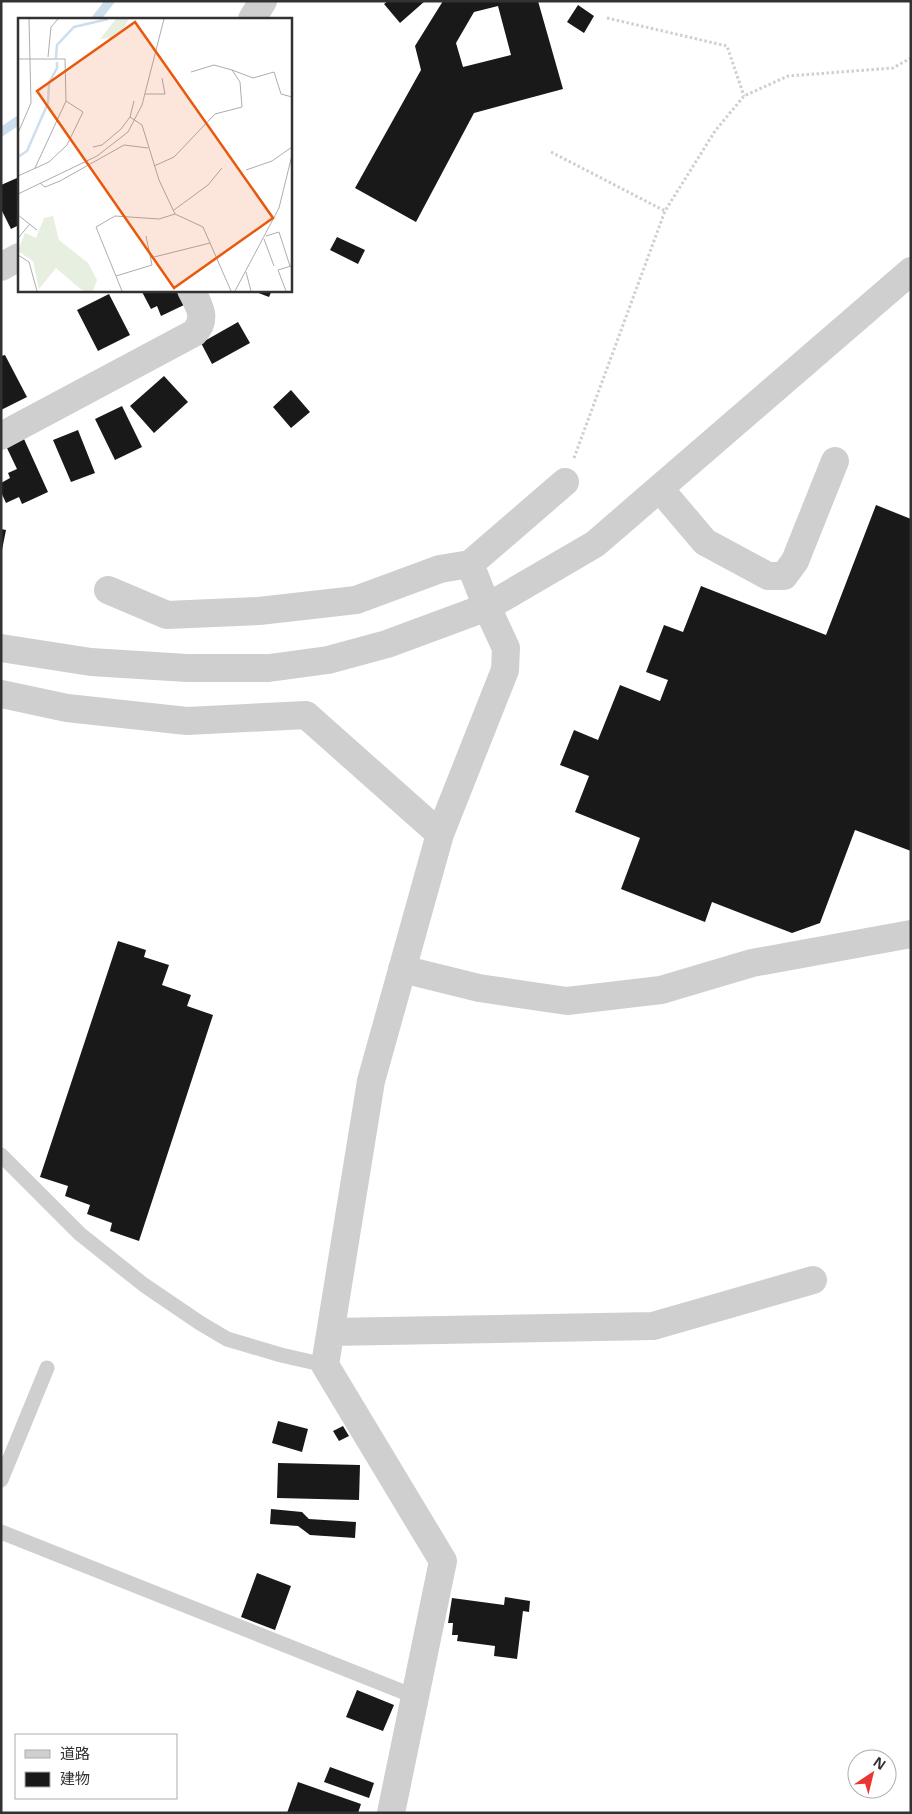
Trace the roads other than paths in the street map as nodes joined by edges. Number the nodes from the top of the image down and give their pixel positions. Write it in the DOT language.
graph roads {
  1 [pos="263,1"];
  2 [pos="253,18"];
  3 [pos="18,258"];
  4 [pos="1,267"];
  5 [pos="911,271"];
  6 [pos="191,291"];
  7 [pos="1,436"];
  8 [pos="834,461"];
  9 [pos="565,482"];
  10 [pos="660,489"];
  11 [pos="470,564"];
  12 [pos="108,590"];
  13 [pos="487,607"];
  14 [pos="1,648"];
  15 [pos="1,694"];
  16 [pos="440,834"];
  17 [pos="911,934"];
  18 [pos="402,969"];
  19 [pos="1,1155"];
  20 [pos="813,1280"];
  21 [pos="331,1332"];
  22 [pos="325,1364"];
  23 [pos="47,1368"];
  24 [pos="1,1480"];
  25 [pos="1,1532"];
  26 [pos="416,1697"];
  27 [pos="391,1813"];
  1 -- 2 [label="street"];
  3 -- 4 [label="street"];
  5 -- 10 [label="street"];
  6 -- 7 [label="street"];
  8 -- 10 [label="street"];
  9 -- 11 [label="street"];
  10 -- 13 [label="street"];
  11 -- 12 [label="street"];
  11 -- 13 [label="street"];
  13 -- 14 [label="street"];
  13 -- 16 [label="street"];
  15 -- 16 [label="street"];
  16 -- 18 [label="street"];
  17 -- 18 [label="street"];
  18 -- 21 [label="street"];
  19 -- 22 [label="lane"];
  20 -- 21 [label="street"];
  21 -- 22 [label="street"];
  22 -- 26 [label="street"];
  23 -- 24 [label="lane"];
  25 -- 26 [label="lane"];
  26 -- 27 [label="street"];
}
